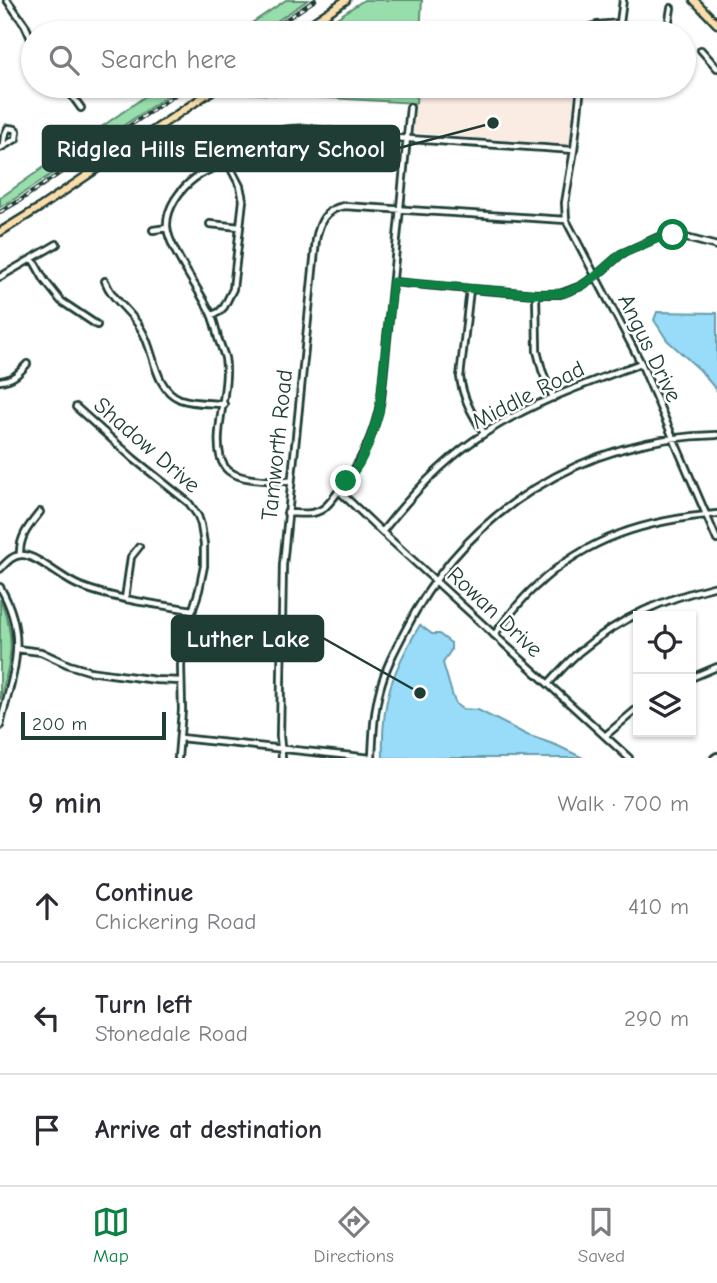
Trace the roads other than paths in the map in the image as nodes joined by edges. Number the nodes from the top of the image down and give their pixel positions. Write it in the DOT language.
graph roads {
  1 [pos="7,0"];
  2 [pos="346,0"];
  3 [pos="623,0"];
  4 [pos="694,0"];
  5 [pos="671,8"];
  6 [pos="22,21"];
  7 [pos="315,21"];
  8 [pos="620,21"];
  9 [pos="669,21"];
  10 [pos="717,24"];
  11 [pos="701,50"];
  12 [pos="717,68"];
  13 [pos="74,98"];
  14 [pos="201,98"];
  15 [pos="580,98"];
  16 [pos="410,107"];
  17 [pos="81,108"];
  18 [pos="407,138"];
  19 [pos="574,150"];
  20 [pos="227,161"];
  21 [pos="400,210"];
  22 [pos="566,220"];
  23 [pos="210,224"];
  24 [pos="240,227"];
  25 [pos="167,228"];
  26 [pos="153,230"];
  27 [pos="0,232"];
  28 [pos="57,244"];
  29 [pos="717,246"];
  30 [pos="32,258"];
  31 [pos="596,276"];
  32 [pos="0,277"];
  33 [pos="105,281"];
  34 [pos="393,282"];
  35 [pos="470,289"];
  36 [pos="536,294"];
  37 [pos="212,315"];
  38 [pos="97,325"];
  39 [pos="641,363"];
  40 [pos="27,364"];
  41 [pos="0,381"];
  42 [pos="554,398"];
  43 [pos="223,404"];
  44 [pos="76,407"];
  45 [pos="484,433"];
  46 [pos="717,435"];
  47 [pos="673,438"];
  48 [pos="290,481"];
  49 [pos="339,491"];
  50 [pos="40,512"];
  51 [pos="287,513"];
  52 [pos="717,514"];
  53 [pos="706,515"];
  54 [pos="382,533"];
  55 [pos="717,540"];
  56 [pos="139,547"];
  57 [pos="20,555"];
  58 [pos="0,569"];
  59 [pos="435,581"];
  60 [pos="717,586"];
  61 [pos="0,587"];
  62 [pos="125,599"];
  63 [pos="192,610"];
  64 [pos="494,635"];
  65 [pos="17,649"];
  66 [pos="717,667"];
  67 [pos="696,676"];
  68 [pos="181,681"];
  69 [pos="548,684"];
  70 [pos="633,712"];
  71 [pos="0,726"];
  72 [pos="605,736"];
  73 [pos="180,738"];
  74 [pos="281,749"];
  75 [pos="178,758"];
  76 [pos="282,758"];
  77 [pos="372,758"];
  78 [pos="629,758"];
  1 -- 6 [label="street"];
  2 -- 7 [label="main road"];
  3 -- 8 [label="street"];
  4 -- 10 [label="main road"];
  5 -- 9 [label="street"];
  11 -- 12 [label="street"];
  13 -- 17 [label="street"];
  14 -- 27 [label="main road"];
  15 -- 19 [label="street"];
  16 -- 18 [label="street"];
  18 -- 19 [label="street"];
  18 -- 20 [label="street"];
  18 -- 21 [label="street"];
  19 -- 22 [label="street"];
  20 -- 24 [label="street"];
  20 -- 25 [label="street"];
  21 -- 22 [label="street, Tamworth Road"];
  21 -- 34 [label="street"];
  21 -- 48 [label="street, Tamworth Road"];
  22 -- 31 [label="street, Angus Drive"];
  23 -- 24 [label="street"];
  24 -- 37 [label="street"];
  25 -- 26 [label="street"];
  25 -- 37 [label="street"];
  28 -- 30 [label="street"];
  29 -- 31 [label="street"];
  30 -- 32 [label="street"];
  30 -- 38 [label="street"];
  31 -- 36 [label="street"];
  31 -- 39 [label="street, Angus Drive"];
  33 -- 43 [label="street"];
  34 -- 35 [label="street"];
  34 -- 49 [label="street"];
  35 -- 36 [label="street"];
  35 -- 45 [label="street"];
  36 -- 42 [label="street"];
  37 -- 43 [label="street"];
  39 -- 42 [label="street, Middle Road"];
  39 -- 47 [label="street, Angus Drive"];
  40 -- 41 [label="street"];
  42 -- 45 [label="street, Middle Road"];
  43 -- 48 [label="street"];
  44 -- 63 [label="street, Shadow Drive"];
  45 -- 54 [label="street, Middle Road"];
  46 -- 47 [label="street"];
  47 -- 53 [label="street, Angus Drive"];
  47 -- 59 [label="street"];
  48 -- 51 [label="street, Tamworth Road"];
  49 -- 51 [label="street"];
  49 -- 54 [label="street, Rowan Drive"];
  50 -- 57 [label="street"];
  51 -- 74 [label="street, Tamworth Road"];
  52 -- 53 [label="street"];
  53 -- 55 [label="street, Angus Drive"];
  53 -- 64 [label="street"];
  54 -- 59 [label="street, Rowan Drive"];
  56 -- 62 [label="street"];
  57 -- 58 [label="street"];
  57 -- 62 [label="street"];
  59 -- 64 [label="street, Rowan Drive"];
  59 -- 77 [label="street"];
  60 -- 69 [label="street"];
  61 -- 65 [label="street"];
  62 -- 63 [label="street"];
  63 -- 68 [label="street, Shadow Drive"];
  64 -- 69 [label="street, Rowan Drive"];
  65 -- 68 [label="street"];
  65 -- 71 [label="street"];
  66 -- 67 [label="street"];
  68 -- 73 [label="street, Shadow Drive"];
  69 -- 72 [label="street, Rowan Drive"];
  70 -- 72 [label="street"];
  72 -- 78 [label="street, Rowan Drive"];
  73 -- 74 [label="street"];
  73 -- 75 [label="street, Shadow Drive"];
  74 -- 76 [label="street, Tamworth Road"];
  74 -- 77 [label="street"];
}
